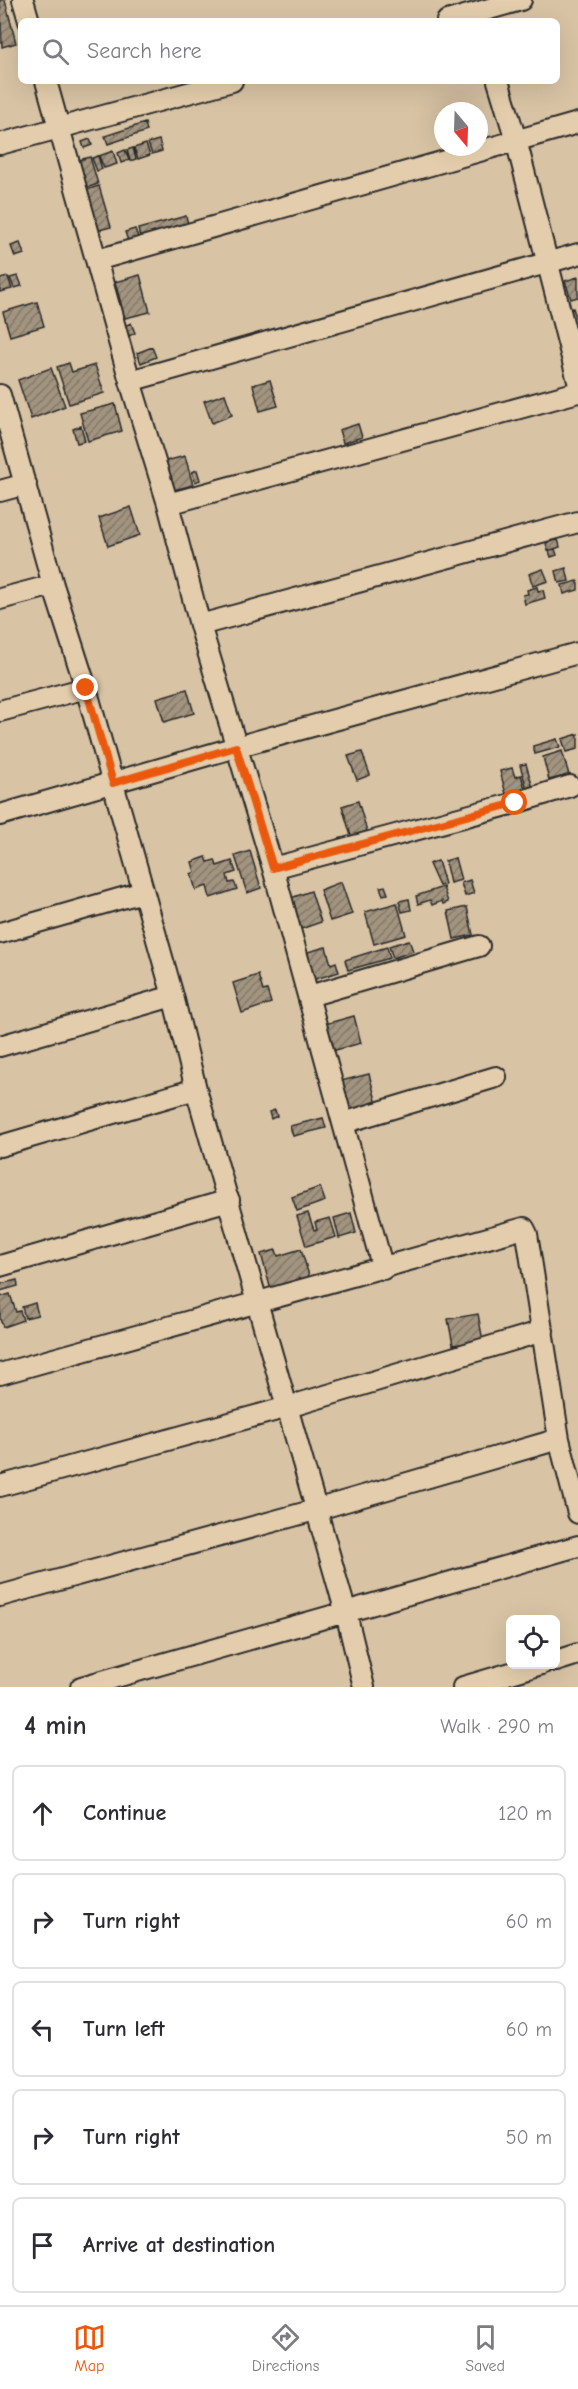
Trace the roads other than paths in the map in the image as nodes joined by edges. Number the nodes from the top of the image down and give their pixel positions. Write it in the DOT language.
graph roads {
  1 [pos="23,0"];
  2 [pos="520,0"];
  3 [pos="477,11"];
  4 [pos="28,18"];
  5 [pos="456,18"];
  6 [pos="47,84"];
  7 [pos="221,84"];
  8 [pos="499,84"];
  9 [pos="578,123"];
  10 [pos="60,129"];
  11 [pos="516,140"];
  12 [pos="0,144"];
  13 [pos="578,254"];
  14 [pos="97,260"];
  15 [pos="547,262"];
  16 [pos="130,381"];
  17 [pos="578,381"];
  18 [pos="578,392"];
  19 [pos="0,395"];
  20 [pos="26,484"];
  21 [pos="0,491"];
  22 [pos="168,504"];
  23 [pos="578,522"];
  24 [pos="53,585"];
  25 [pos="0,599"];
  26 [pos="200,625"];
  27 [pos="578,653"];
  28 [pos="86,688"];
  29 [pos="0,711"];
  30 [pos="236,747"];
  31 [pos="113,783"];
  32 [pos="570,786"];
  33 [pos="0,815"];
  34 [pos="273,868"];
  35 [pos="143,892"];
  36 [pos="0,933"];
  37 [pos="479,946"];
  38 [pos="172,996"];
  39 [pos="309,996"];
  40 [pos="0,1046"];
  41 [pos="496,1077"];
  42 [pos="196,1089"];
  43 [pos="343,1123"];
  44 [pos="0,1146"];
  45 [pos="229,1200"];
  46 [pos="0,1266"];
  47 [pos="383,1269"];
  48 [pos="258,1304"];
  49 [pos="543,1331"];
  50 [pos="0,1374"];
  51 [pos="288,1407"];
  52 [pos="559,1439"];
  53 [pos="0,1486"];
  54 [pos="315,1510"];
  55 [pos="578,1513"];
  56 [pos="578,1546"];
  57 [pos="0,1596"];
  58 [pos="346,1613"];
  59 [pos="578,1654"];
  60 [pos="560,1659"];
  61 [pos="528,1669"];
  62 [pos="81,1687"];
  63 [pos="364,1687"];
  64 [pos="463,1687"];
  1 -- 4 [label="street"];
  2 -- 3 [label="street"];
  3 -- 5 [label="street"];
  6 -- 10 [label="street"];
  7 -- 10 [label="street"];
  8 -- 11 [label="street"];
  9 -- 11 [label="street"];
  10 -- 12 [label="street"];
  10 -- 14 [label="street"];
  11 -- 14 [label="street"];
  11 -- 15 [label="street"];
  13 -- 15 [label="street"];
  14 -- 16 [label="street"];
  15 -- 16 [label="street"];
  15 -- 17 [label="street"];
  16 -- 22 [label="street"];
  18 -- 22 [label="street"];
  19 -- 20 [label="street"];
  20 -- 21 [label="street"];
  20 -- 24 [label="street"];
  22 -- 26 [label="street"];
  23 -- 26 [label="street"];
  24 -- 25 [label="street"];
  24 -- 28 [label="street"];
  26 -- 30 [label="street"];
  27 -- 30 [label="street"];
  28 -- 29 [label="street"];
  28 -- 31 [label="street"];
  30 -- 31 [label="street"];
  30 -- 34 [label="street"];
  31 -- 33 [label="street"];
  31 -- 35 [label="street"];
  32 -- 34 [label="street"];
  34 -- 39 [label="street"];
  35 -- 36 [label="street"];
  35 -- 38 [label="street"];
  37 -- 39 [label="street"];
  38 -- 40 [label="street"];
  38 -- 42 [label="street"];
  39 -- 43 [label="street"];
  41 -- 43 [label="street"];
  42 -- 44 [label="street"];
  42 -- 45 [label="street"];
  43 -- 47 [label="street"];
  45 -- 46 [label="street"];
  45 -- 48 [label="street"];
  47 -- 48 [label="street"];
  47 -- 49 [label="street"];
  48 -- 50 [label="street"];
  48 -- 51 [label="street"];
  49 -- 51 [label="street"];
  49 -- 52 [label="street"];
  51 -- 53 [label="street"];
  51 -- 54 [label="street"];
  52 -- 54 [label="street"];
  52 -- 55 [label="street"];
  54 -- 57 [label="street"];
  54 -- 58 [label="street"];
  56 -- 58 [label="street"];
  58 -- 62 [label="street"];
  58 -- 63 [label="street"];
  59 -- 60 [label="street"];
  61 -- 64 [label="street"];
}
